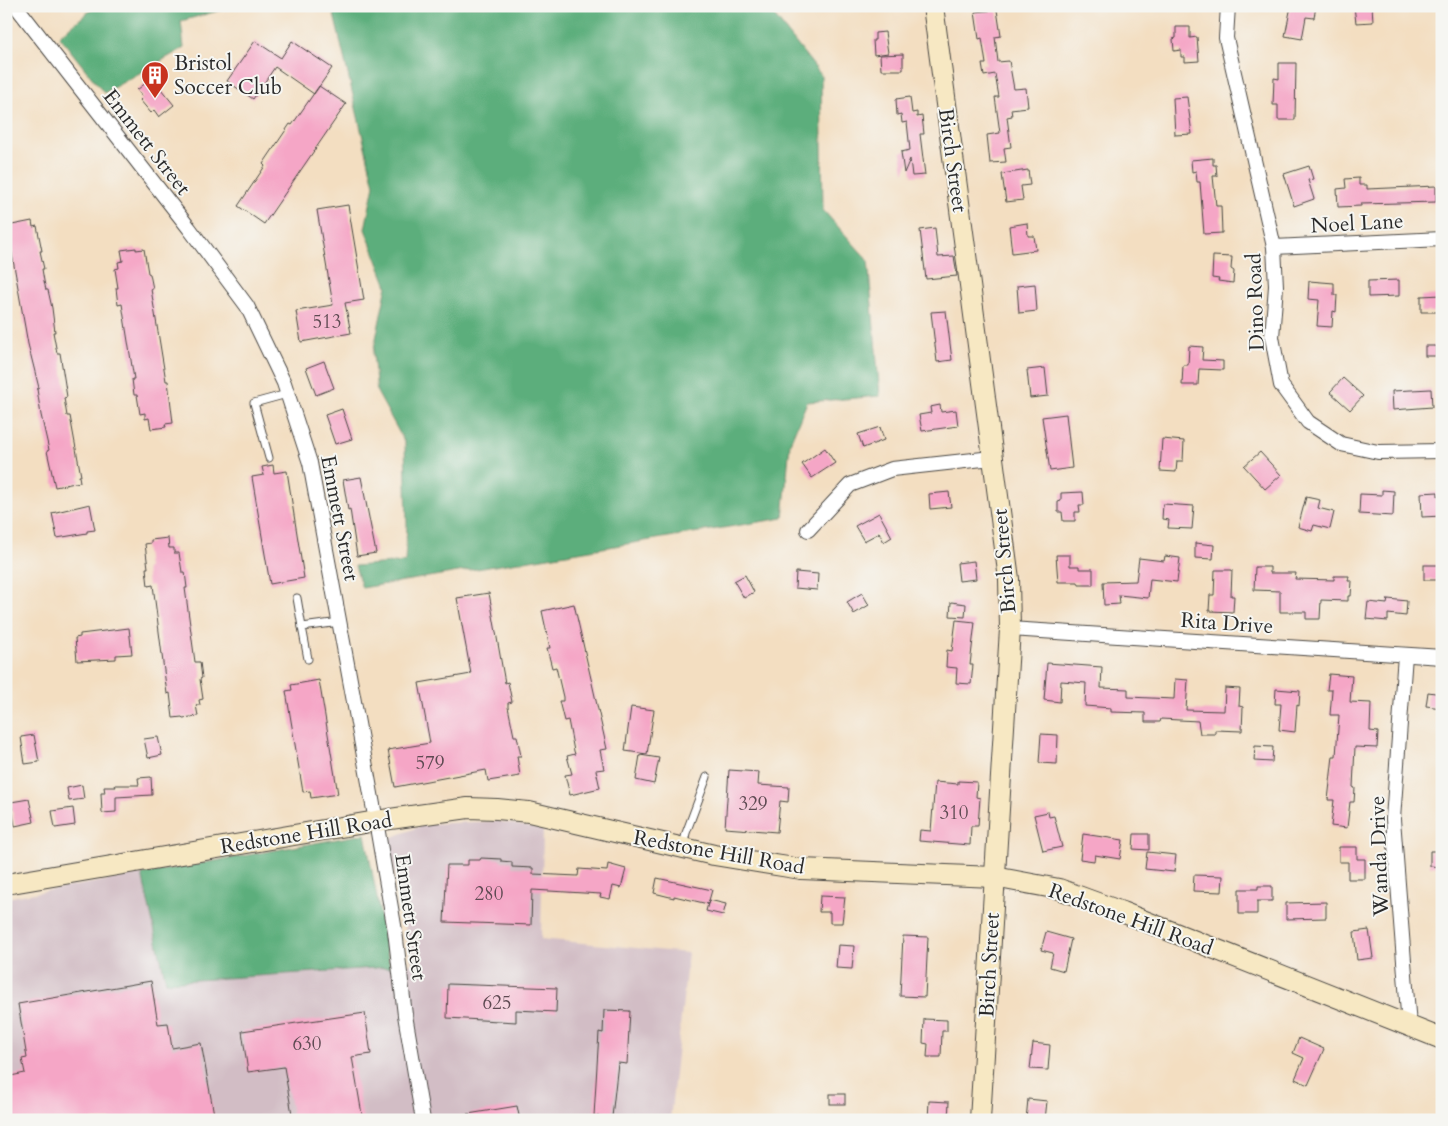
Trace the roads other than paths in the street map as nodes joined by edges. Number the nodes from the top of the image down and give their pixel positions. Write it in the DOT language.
graph roads {
  1 [pos="16,6"];
  2 [pos="933,6"];
  3 [pos="1228,6"];
  4 [pos="1442,239"];
  5 [pos="1274,247"];
  6 [pos="288,394"];
  7 [pos="1442,451"];
  8 [pos="269,458"];
  9 [pos="992,458"];
  10 [pos="808,530"];
  11 [pos="296,598"];
  12 [pos="340,622"];
  13 [pos="302,627"];
  14 [pos="1010,629"];
  15 [pos="1405,655"];
  16 [pos="1442,658"];
  17 [pos="308,659"];
  18 [pos="707,777"];
  19 [pos="376,821"];
  20 [pos="683,848"];
  21 [pos="994,877"];
  22 [pos="6,884"];
  23 [pos="1409,1026"];
  24 [pos="1442,1039"];
  25 [pos="423,1120"];
  26 [pos="980,1120"];
  1 -- 6 [label="street, Emmett Street"];
  2 -- 9 [label="main road, Birch Street"];
  3 -- 5 [label="street, Dino Road"];
  4 -- 5 [label="street, Noel Lane"];
  5 -- 7 [label="street, Dino Road"];
  6 -- 8 [label="lane"];
  6 -- 12 [label="street, Emmett Street"];
  9 -- 10 [label="street"];
  9 -- 14 [label="main road, Birch Street"];
  11 -- 13 [label="lane"];
  12 -- 13 [label="lane"];
  12 -- 19 [label="street, Emmett Street"];
  13 -- 17 [label="lane"];
  14 -- 15 [label="street, Rita Drive"];
  14 -- 21 [label="main road, Birch Street"];
  15 -- 16 [label="street, Rita Drive"];
  15 -- 23 [label="street, Wanda Drive"];
  18 -- 20 [label="lane"];
  19 -- 20 [label="main road, Redstone Hill Road"];
  19 -- 22 [label="main road, Redstone Hill Road"];
  19 -- 25 [label="street, Emmett Street"];
  20 -- 21 [label="main road, Redstone Hill Road"];
  21 -- 23 [label="main road, Redstone Hill Road"];
  21 -- 26 [label="main road, Birch Street"];
  23 -- 24 [label="main road, Redstone Hill Road"];
}
